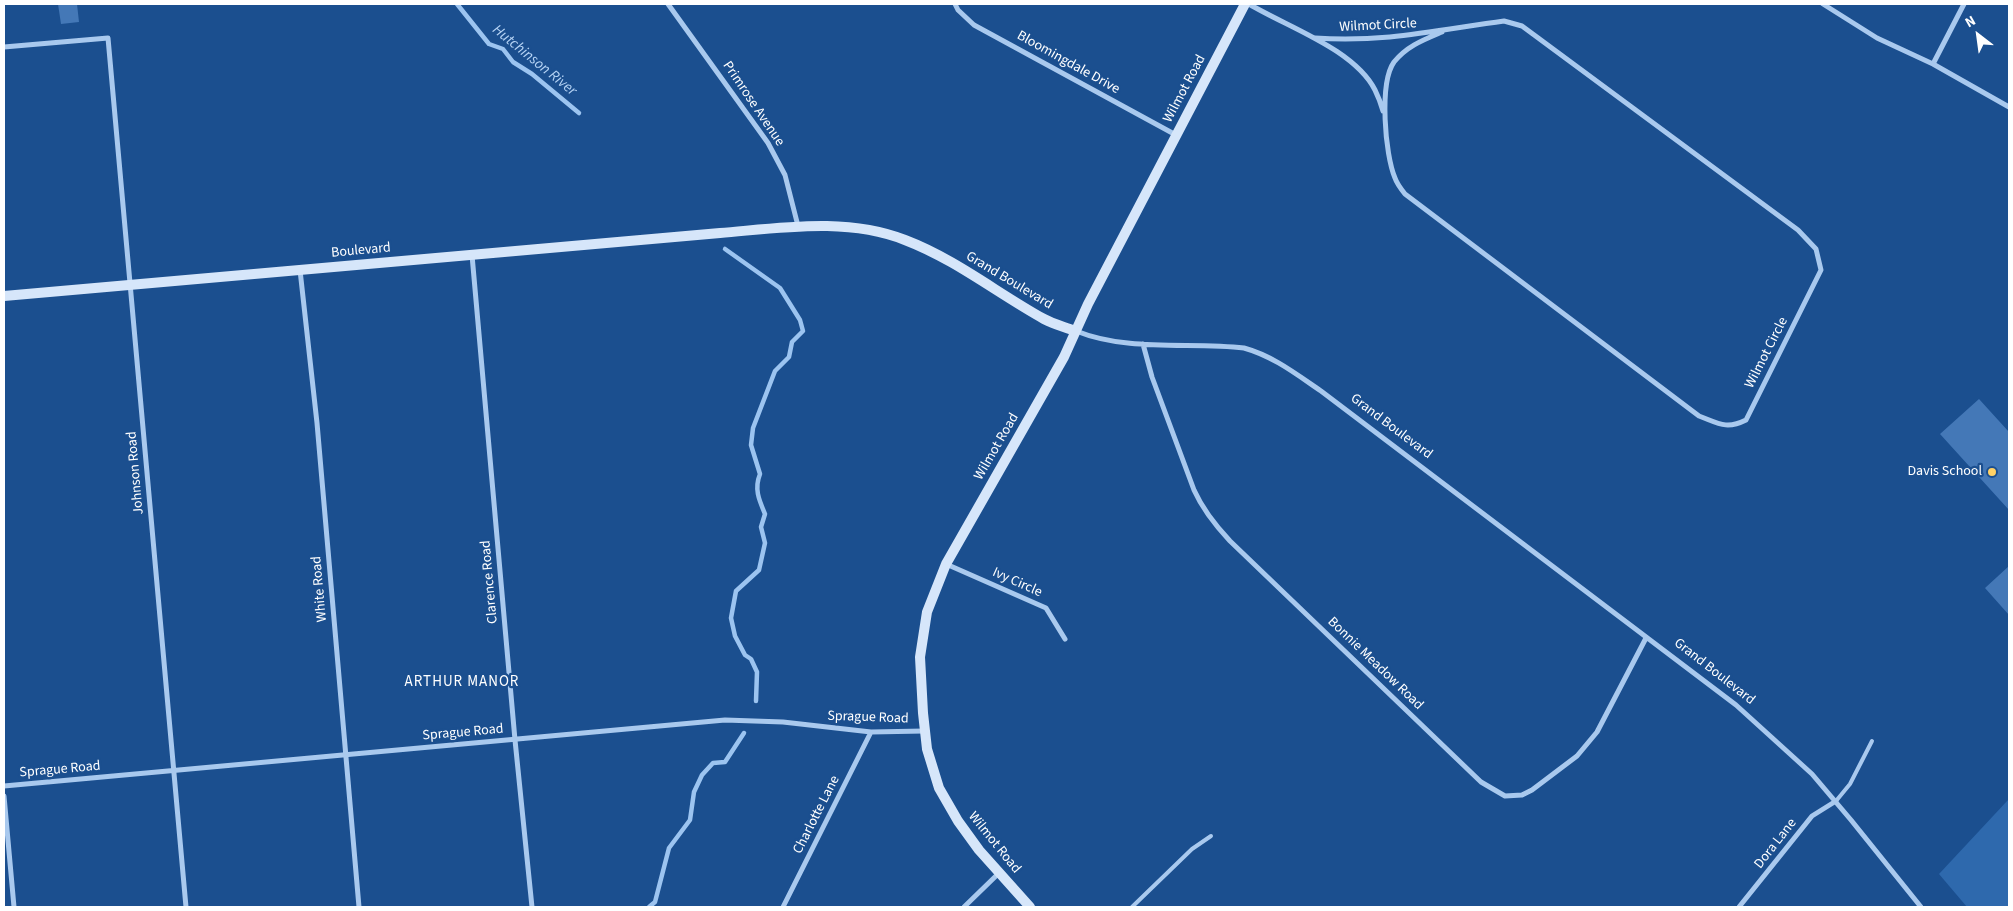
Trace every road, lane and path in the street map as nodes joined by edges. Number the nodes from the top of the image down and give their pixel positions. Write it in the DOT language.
graph roads {
  1 [pos="668,4"];
  2 [pos="954,4"];
  3 [pos="1245,4"];
  4 [pos="1249,4"];
  5 [pos="1823,4"];
  6 [pos="1964,4"];
  7 [pos="1442,32"];
  8 [pos="1315,38"];
  9 [pos="4,47"];
  10 [pos="1933,64"];
  11 [pos="2009,107"];
  12 [pos="1384,113"];
  13 [pos="1177,135"];
  14 [pos="798,226"];
  15 [pos="720,232"];
  16 [pos="472,255"];
  17 [pos="300,270"];
  18 [pos="130,285"];
  19 [pos="4,296"];
  20 [pos="1076,331"];
  21 [pos="1143,344"];
  22 [pos="946,564"];
  23 [pos="1646,638"];
  24 [pos="1064,639"];
  25 [pos="924,731"];
  26 [pos="871,732"];
  27 [pos="515,740"];
  28 [pos="1872,742"];
  29 [pos="346,755"];
  30 [pos="174,770"];
  31 [pos="4,786"];
  32 [pos="4,796"];
  33 [pos="1836,801"];
  34 [pos="1211,836"];
  35 [pos="999,873"];
  36 [pos="14,907"];
  37 [pos="186,907"];
  38 [pos="359,907"];
  39 [pos="532,907"];
  40 [pos="783,907"];
  41 [pos="964,907"];
  42 [pos="1030,907"];
  43 [pos="1132,907"];
  44 [pos="1739,907"];
  45 [pos="1921,907"];
  1 -- 14 [label="street, Primrose Avenue"];
  2 -- 13 [label="street, Bloomingdale Drive"];
  3 -- 13 [label="street, Wilmot Road"];
  4 -- 8 [label="street, Wilmot Circle"];
  5 -- 10 [label="street"];
  6 -- 10 [label="street"];
  7 -- 8 [label="street, Wilmot Circle"];
  7 -- 12 [label="street, Wilmot Circle"];
  7 -- 12 [label="street, Wilmot Circle"];
  8 -- 12 [label="street, Wilmot Circle"];
  9 -- 18 [label="street, Johnson Road"];
  10 -- 11 [label="street"];
  13 -- 20 [label="street, Wilmot Road"];
  14 -- 15 [label="street, Grand Boulevard"];
  14 -- 20 [label="street, Grand Boulevard"];
  15 -- 16 [label="street, Boulevard"];
  16 -- 17 [label="street, Boulevard"];
  16 -- 27 [label="street, Clarence Road"];
  17 -- 18 [label="street, Boulevard"];
  17 -- 29 [label="street, White Road"];
  18 -- 19 [label="street, Boulevard"];
  18 -- 30 [label="street, Johnson Road"];
  20 -- 21 [label="street, Grand Boulevard"];
  20 -- 22 [label="street, Wilmot Road"];
  21 -- 23 [label="street, Grand Boulevard"];
  21 -- 23 [label="street, Bonnie Meadow Road"];
  22 -- 24 [label="street, Ivy Circle"];
  22 -- 25 [label="street, Wilmot Road"];
  23 -- 33 [label="street, Grand Boulevard"];
  25 -- 26 [label="street, Sprague Road"];
  25 -- 35 [label="street, Wilmot Road"];
  26 -- 27 [label="street, Sprague Road"];
  26 -- 40 [label="street, Charlotte Lane"];
  27 -- 29 [label="street, Sprague Road"];
  27 -- 39 [label="street, Clarence Road"];
  28 -- 33 [label="lane"];
  29 -- 30 [label="street, Sprague Road"];
  29 -- 38 [label="street, White Road"];
  30 -- 31 [label="street, Sprague Road"];
  30 -- 37 [label="street, Johnson Road"];
  32 -- 36 [label="street"];
  33 -- 44 [label="street, Dora Lane"];
  33 -- 45 [label="street, Grand Boulevard"];
  34 -- 43 [label="lane"];
  35 -- 41 [label="street"];
  35 -- 42 [label="street, Wilmot Road"];
}
